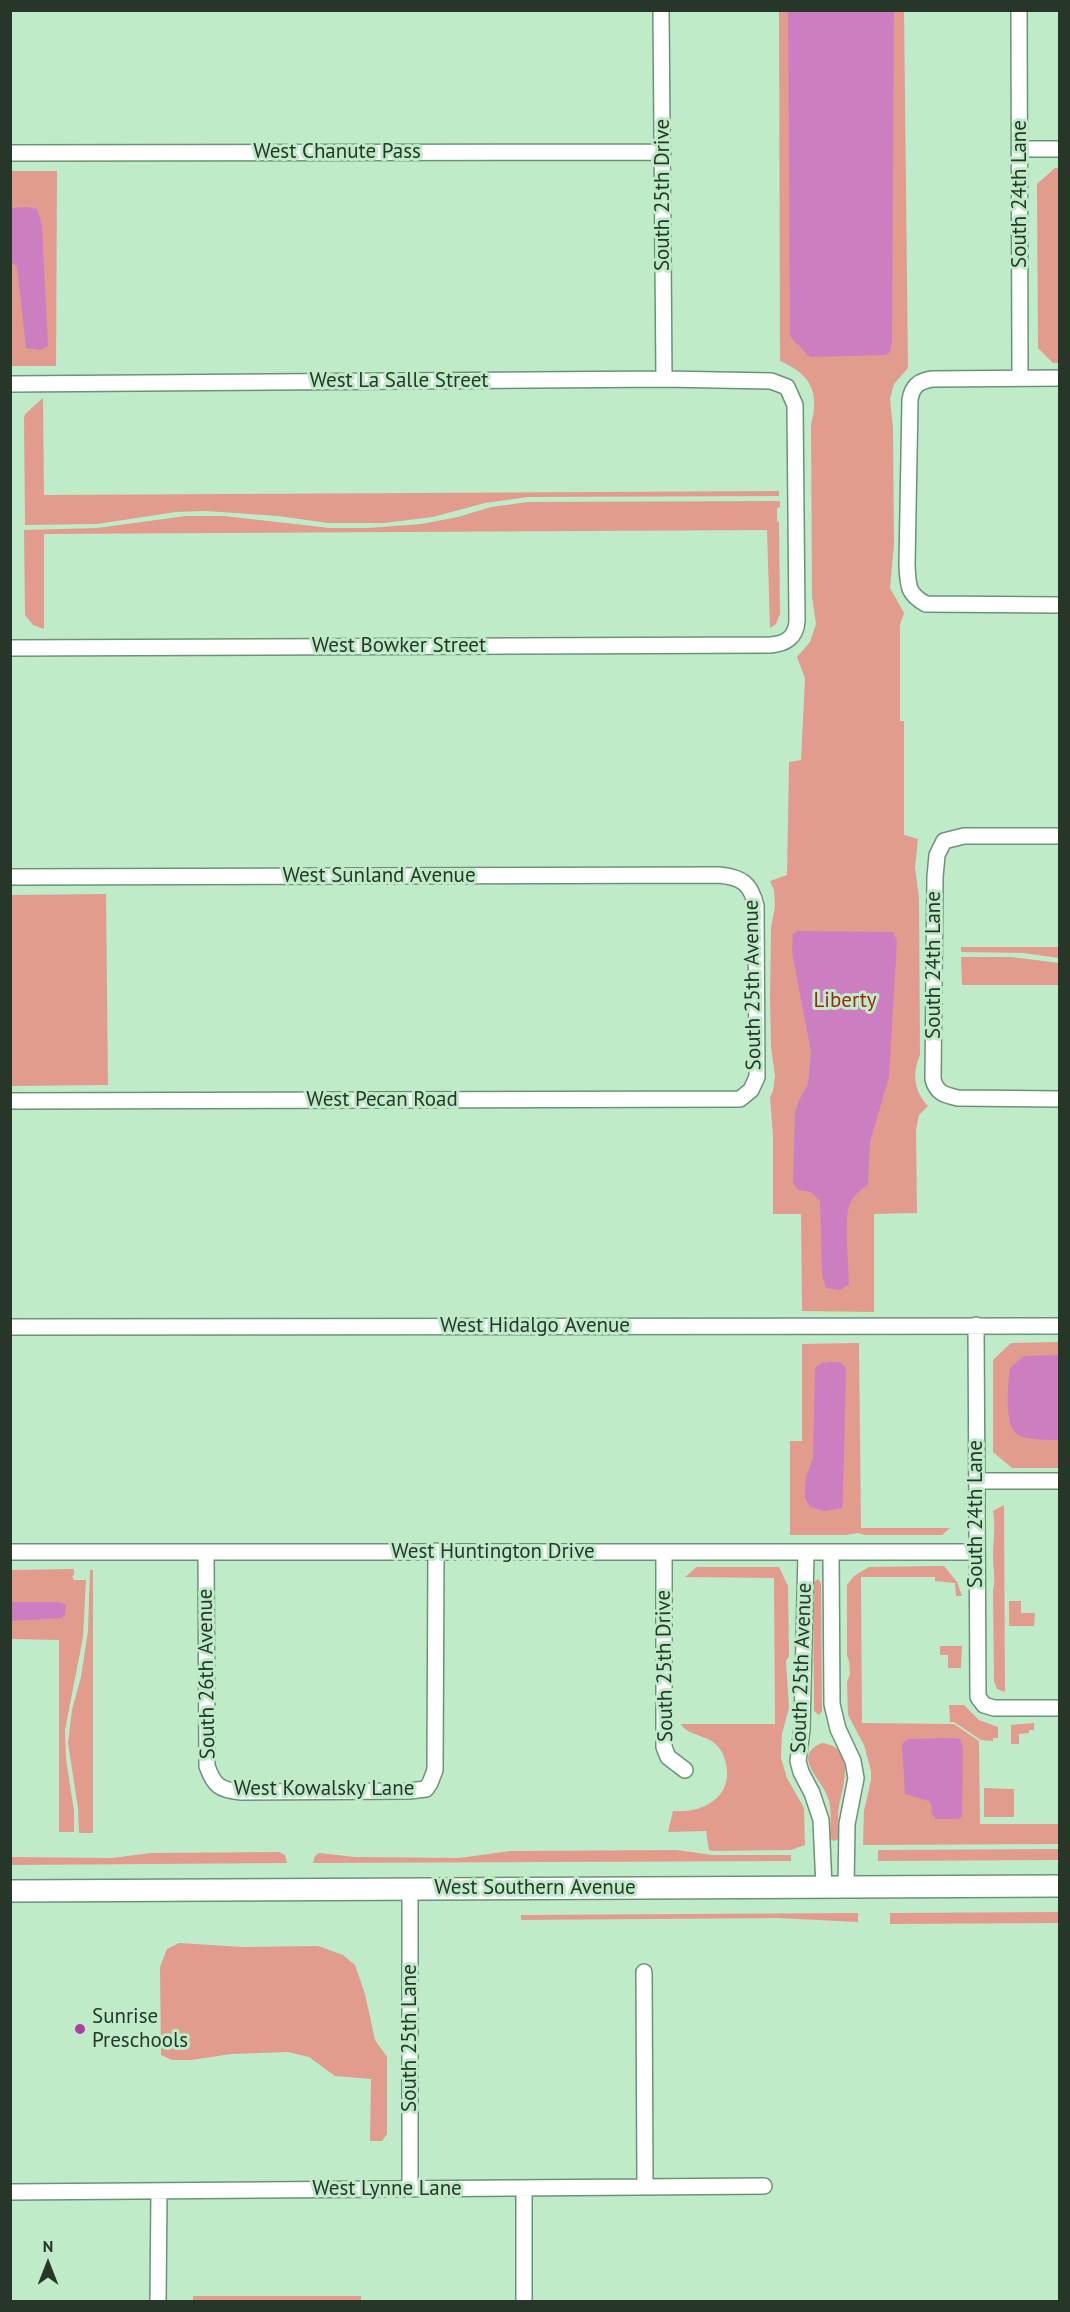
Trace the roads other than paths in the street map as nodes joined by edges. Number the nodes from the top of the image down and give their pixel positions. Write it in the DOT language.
graph roads {
  1 [pos="662,10"];
  2 [pos="1019,10"];
  3 [pos="1021,149"];
  4 [pos="1059,149"];
  5 [pos="663,152"];
  6 [pos="10,153"];
  7 [pos="1020,378"];
  8 [pos="1059,378"];
  9 [pos="664,379"];
  10 [pos="10,384"];
  11 [pos="1059,605"];
  12 [pos="788,641"];
  13 [pos="10,648"];
  14 [pos="1059,836"];
  15 [pos="10,877"];
  16 [pos="745,882"];
  17 [pos="751,1090"];
  18 [pos="1059,1099"];
  19 [pos="10,1101"];
  20 [pos="976,1325"];
  21 [pos="1059,1326"];
  22 [pos="10,1327"];
  23 [pos="1059,1481"];
  24 [pos="976,1482"];
  25 [pos="436,1551"];
  26 [pos="10,1552"];
  27 [pos="976,1552"];
  28 [pos="206,1553"];
  29 [pos="664,1553"];
  30 [pos="806,1553"];
  31 [pos="831,1553"];
  32 [pos="1059,1708"];
  33 [pos="685,1770"];
  34 [pos="222,1790"];
  35 [pos="1059,1886"];
  36 [pos="824,1887"];
  37 [pos="846,1887"];
  38 [pos="410,1888"];
  39 [pos="10,1891"];
  40 [pos="644,1971"];
  41 [pos="645,2186"];
  42 [pos="764,2187"];
  43 [pos="524,2188"];
  44 [pos="410,2189"];
  45 [pos="159,2191"];
  46 [pos="10,2192"];
  47 [pos="158,2301"];
  48 [pos="524,2301"];
  1 -- 5 [label="street, South 25th Drive"];
  2 -- 3 [label="street, South 24th Lane"];
  3 -- 4 [label="street"];
  3 -- 7 [label="street, South 24th Lane"];
  5 -- 6 [label="street, West Chanute Pass"];
  5 -- 9 [label="street, South 25th Drive"];
  7 -- 8 [label="street"];
  7 -- 11 [label="street"];
  9 -- 10 [label="street, West La Salle Street"];
  9 -- 12 [label="street, West La Salle Street"];
  12 -- 13 [label="street, West Bowker Street"];
  14 -- 18 [label="street, South 24th Lane"];
  15 -- 16 [label="street, West Sunland Avenue"];
  16 -- 17 [label="street, South 25th Avenue"];
  17 -- 19 [label="street, West Pecan Road"];
  20 -- 21 [label="street, West Hidalgo Avenue"];
  20 -- 22 [label="street, West Hidalgo Avenue"];
  20 -- 24 [label="street, South 24th Lane"];
  23 -- 24 [label="street"];
  24 -- 27 [label="street, South 24th Lane"];
  25 -- 28 [label="street, West Huntington Drive"];
  25 -- 29 [label="street, West Huntington Drive"];
  25 -- 34 [label="street, West Kowalsky Lane"];
  26 -- 28 [label="street, West Huntington Drive"];
  27 -- 31 [label="street, West Huntington Drive"];
  27 -- 32 [label="street, South 24th Lane"];
  28 -- 34 [label="street, South 26th Avenue"];
  29 -- 30 [label="street, West Huntington Drive"];
  29 -- 33 [label="street, South 25th Drive"];
  30 -- 31 [label="street, West Huntington Drive"];
  30 -- 36 [label="street, South 25th Avenue"];
  31 -- 37 [label="street, South 25th Avenue"];
  35 -- 37 [label="main road, West Southern Avenue"];
  36 -- 37 [label="main road, West Southern Avenue"];
  36 -- 38 [label="main road, West Southern Avenue"];
  38 -- 39 [label="main road, West Southern Avenue"];
  38 -- 44 [label="street, South 25th Lane"];
  40 -- 41 [label="street"];
  41 -- 42 [label="street, West Lynne Lane"];
  41 -- 43 [label="street, West Lynne Lane"];
  43 -- 44 [label="street, West Lynne Lane"];
  43 -- 48 [label="street"];
  44 -- 45 [label="street, West Lynne Lane"];
  45 -- 46 [label="street, West Lynne Lane"];
  45 -- 47 [label="street"];
}
